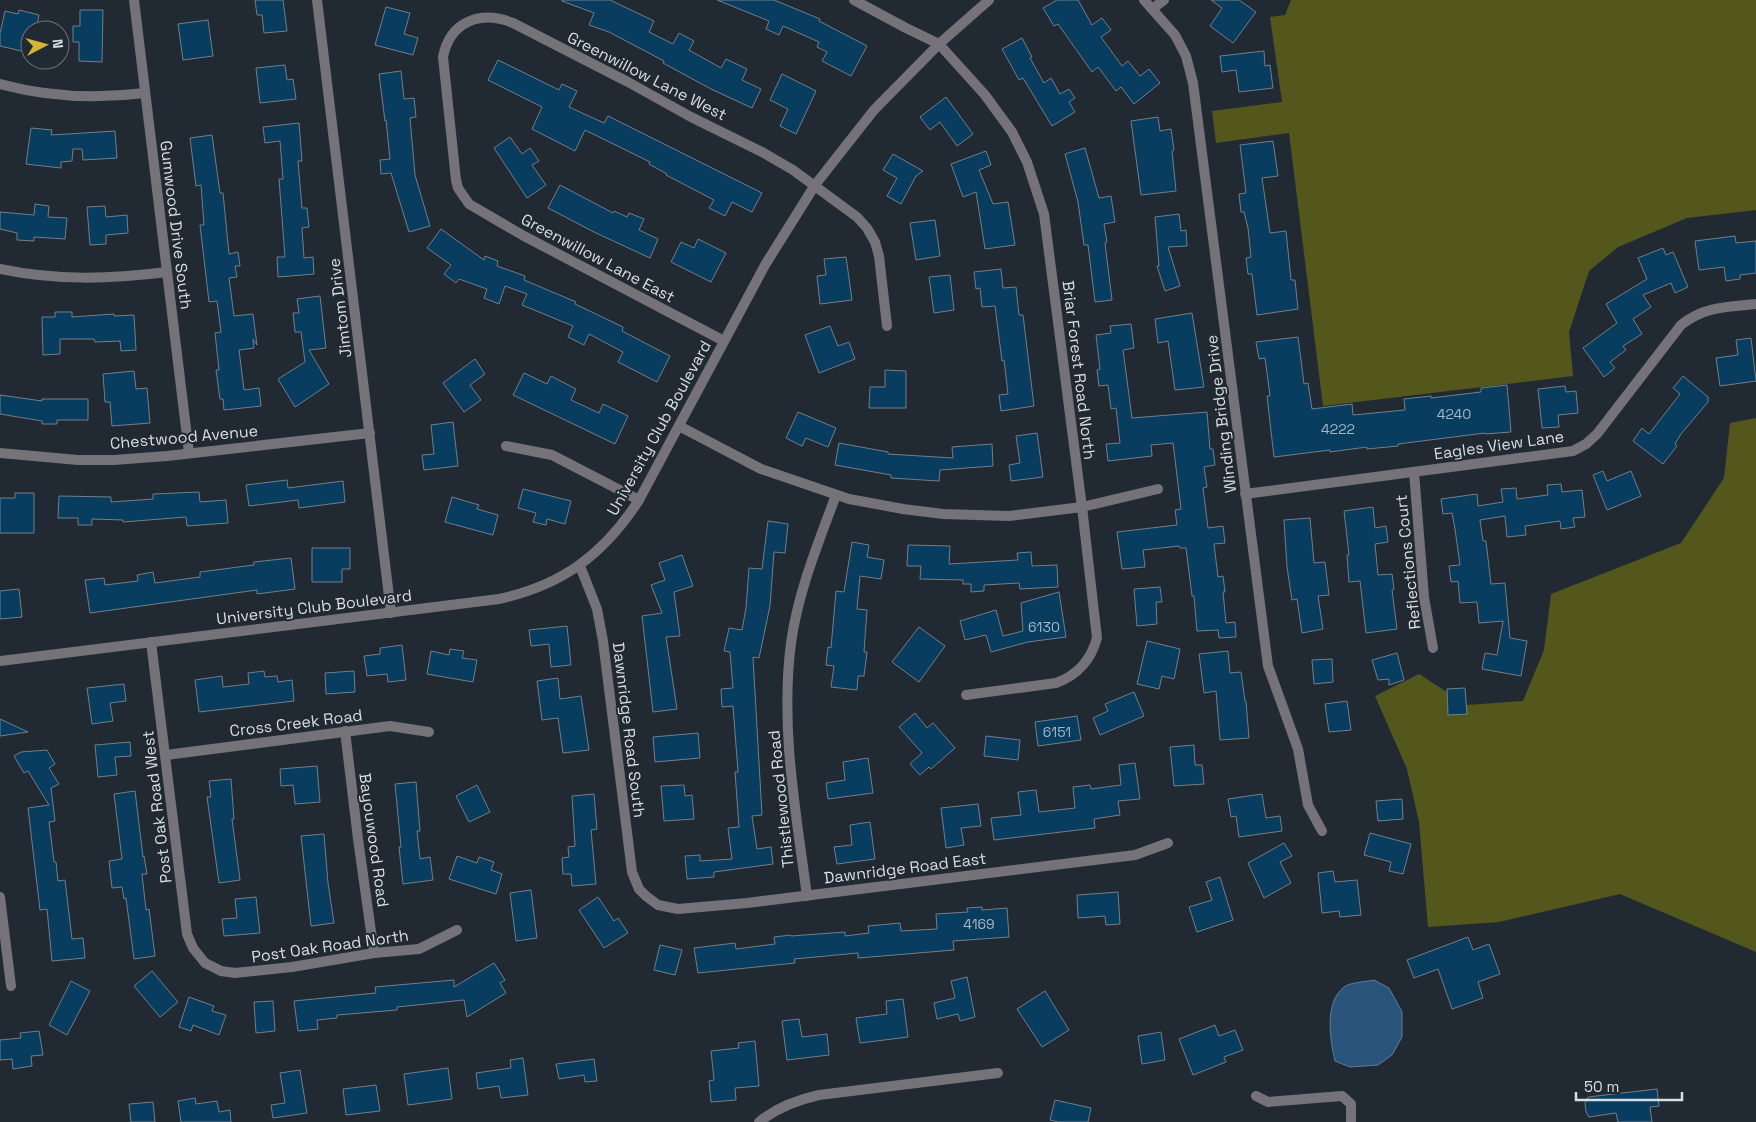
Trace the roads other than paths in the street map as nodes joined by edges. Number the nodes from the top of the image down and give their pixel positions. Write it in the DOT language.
graph roads {
  1 [pos="134,0"];
  2 [pos="317,0"];
  3 [pos="854,0"];
  4 [pos="989,0"];
  5 [pos="1144,0"];
  6 [pos="1164,0"];
  7 [pos="1152,9"];
  8 [pos="940,44"];
  9 [pos="0,84"];
  10 [pos="145,93"];
  11 [pos="815,185"];
  12 [pos="462,196"];
  13 [pos="0,269"];
  14 [pos="168,272"];
  15 [pos="1756,304"];
  16 [pos="887,326"];
  17 [pos="724,341"];
  18 [pos="679,426"];
  19 [pos="370,433"];
  20 [pos="506,446"];
  21 [pos="0,453"];
  22 [pos="189,453"];
  23 [pos="1414,472"];
  24 [pos="1158,489"];
  25 [pos="1245,494"];
  26 [pos="836,495"];
  27 [pos="639,500"];
  28 [pos="1082,507"];
  29 [pos="580,566"];
  30 [pos="391,612"];
  31 [pos="151,642"];
  32 [pos="1433,648"];
  33 [pos="0,661"];
  34 [pos="966,695"];
  35 [pos="345,732"];
  36 [pos="428,732"];
  37 [pos="166,755"];
  38 [pos="1322,831"];
  39 [pos="1168,843"];
  40 [pos="646,896"];
  41 [pos="807,896"];
  42 [pos="0,897"];
  43 [pos="457,930"];
  44 [pos="374,953"];
  45 [pos="205,963"];
  46 [pos="11,986"];
  47 [pos="998,1073"];
  48 [pos="1256,1096"];
  49 [pos="759,1122"];
  50 [pos="1351,1122"];
  1 -- 10 [label="street, Gumwood Drive South"];
  2 -- 19 [label="street, Jimtom Drive"];
  3 -- 8 [label="street"];
  4 -- 8 [label="street, University Club Boulevard"];
  5 -- 7 [label="street, Winding Bridge Drive"];
  6 -- 7 [label="street"];
  7 -- 25 [label="street, Winding Bridge Drive"];
  8 -- 11 [label="street, University Club Boulevard"];
  8 -- 28 [label="street, Briar Forest Road North"];
  9 -- 10 [label="street"];
  10 -- 14 [label="street, Gumwood Drive South"];
  11 -- 12 [label="street, Greenwillow Lane West"];
  11 -- 16 [label="street, Greenwillow Lane West"];
  11 -- 17 [label="street, University Club Boulevard"];
  12 -- 17 [label="street, Greenwillow Lane East"];
  13 -- 14 [label="street"];
  14 -- 22 [label="street, Gumwood Drive South"];
  15 -- 23 [label="street, Eagles View Lane"];
  17 -- 18 [label="street, University Club Boulevard"];
  18 -- 26 [label="street"];
  18 -- 27 [label="street, University Club Boulevard"];
  19 -- 22 [label="street, Chestwood Avenue"];
  19 -- 30 [label="street, Jimtom Drive"];
  20 -- 27 [label="street"];
  21 -- 22 [label="street, Chestwood Avenue"];
  23 -- 25 [label="street, Eagles View Lane"];
  23 -- 32 [label="street, Reflections Court"];
  24 -- 28 [label="street"];
  25 -- 38 [label="street, Winding Bridge Drive"];
  26 -- 28 [label="street"];
  26 -- 41 [label="street, Thistlewood Road"];
  27 -- 29 [label="street, University Club Boulevard"];
  28 -- 34 [label="street, Briar Forest Road North"];
  29 -- 30 [label="street, University Club Boulevard"];
  29 -- 40 [label="street, Dawnridge Road South"];
  30 -- 31 [label="street, University Club Boulevard"];
  31 -- 33 [label="street, University Club Boulevard"];
  31 -- 37 [label="street, Post Oak Road West"];
  35 -- 36 [label="street, Cross Creek Road"];
  35 -- 37 [label="street, Cross Creek Road"];
  35 -- 44 [label="street, Bayouwood Road"];
  37 -- 45 [label="street, Post Oak Road West"];
  39 -- 41 [label="street, Dawnridge Road East"];
  40 -- 41 [label="street, Dawnridge Road East"];
  42 -- 46 [label="street"];
  43 -- 44 [label="street, Post Oak Road North"];
  44 -- 45 [label="street, Post Oak Road North"];
  47 -- 49 [label="street"];
  48 -- 50 [label="street"];
}
